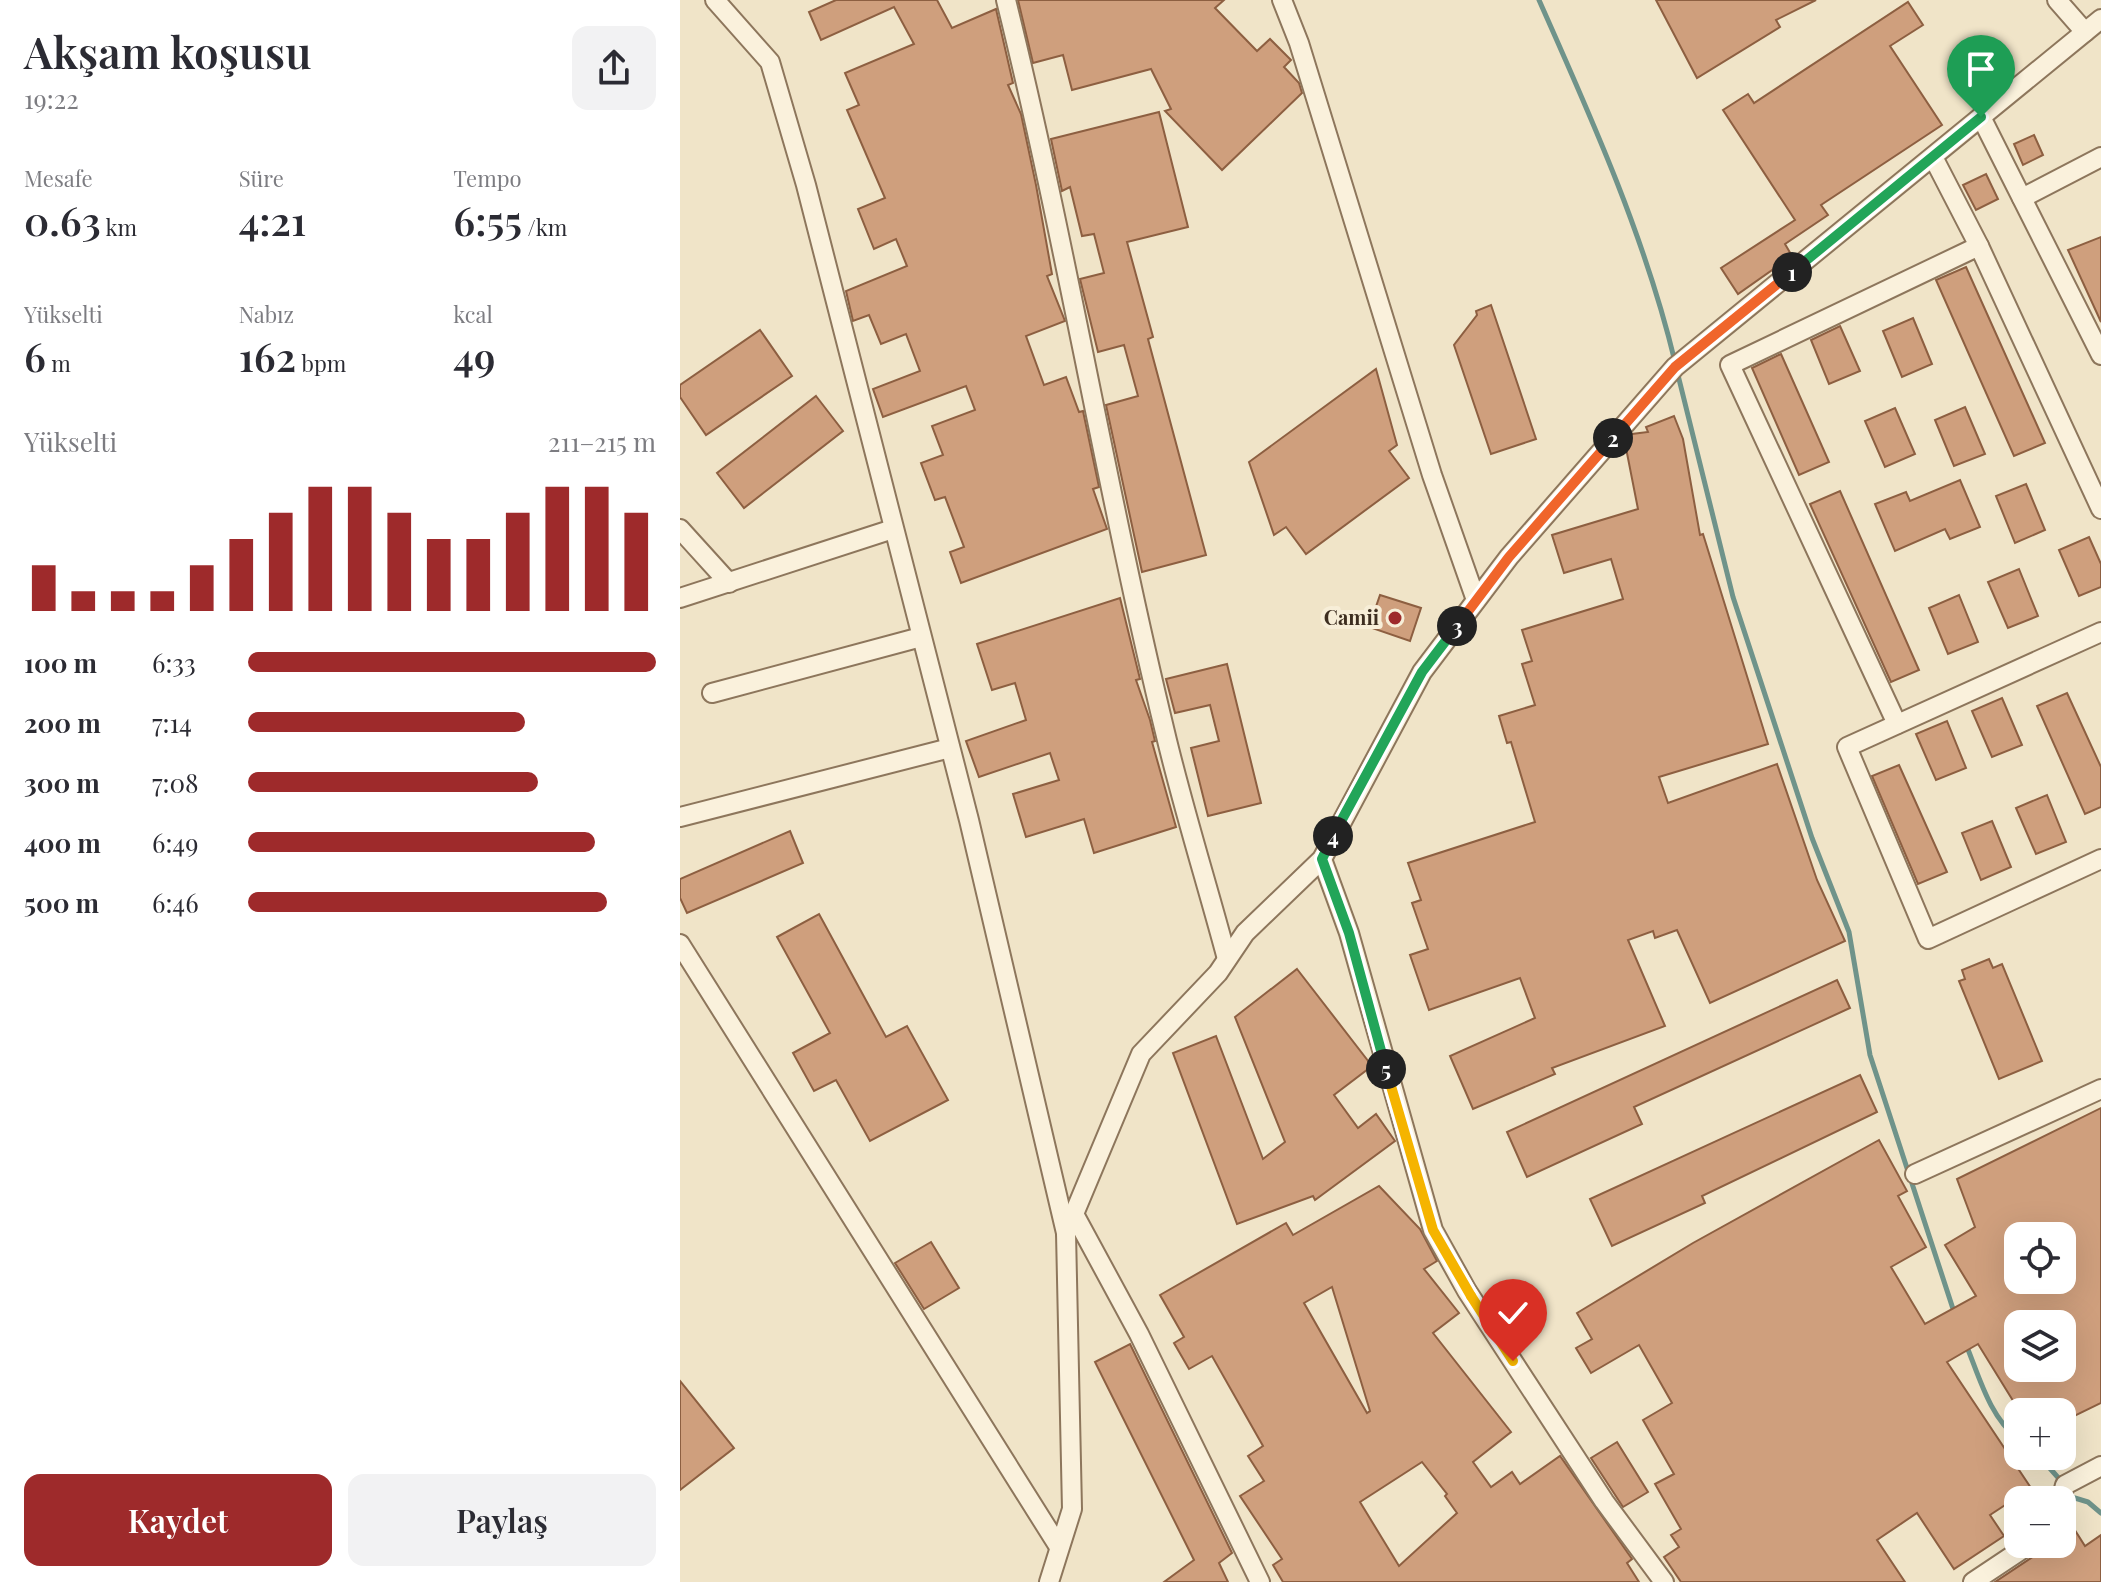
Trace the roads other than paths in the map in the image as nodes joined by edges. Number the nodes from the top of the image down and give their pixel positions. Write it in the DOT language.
graph roads {
  1 [pos="715,0"];
  2 [pos="1006,0"];
  3 [pos="1282,0"];
  4 [pos="2057,0"];
  5 [pos="2101,19"];
  6 [pos="2085,32"];
  7 [pos="1981,117"];
  8 [pos="1933,157"];
  9 [pos="2101,157"];
  10 [pos="2022,198"];
  11 [pos="1979,246"];
  12 [pos="2101,355"];
  13 [pos="2101,509"];
  14 [pos="680,529"];
  15 [pos="893,529"];
  16 [pos="729,583"];
  17 [pos="680,598"];
  18 [pos="1476,600"];
  19 [pos="2101,632"];
  20 [pos="921,637"];
  21 [pos="712,693"];
  22 [pos="1897,724"];
  23 [pos="950,748"];
  24 [pos="680,817"];
  25 [pos="1322,859"];
  26 [pos="2101,859"];
  27 [pos="680,944"];
  28 [pos="1227,959"];
  29 [pos="2101,1089"];
  30 [pos="1915,1174"];
  31 [pos="1074,1214"];
  32 [pos="1066,1233"];
  33 [pos="2101,1466"];
  34 [pos="2073,1486"];
  35 [pos="1059,1547"];
  36 [pos="2009,1558"];
  37 [pos="1049,1582"];
  38 [pos="1260,1582"];
  39 [pos="1664,1582"];
  40 [pos="1973,1582"];
  1 -- 15 [label="street"];
  2 -- 28 [label="street"];
  3 -- 18 [label="street"];
  4 -- 6 [label="street"];
  5 -- 6 [label="street"];
  6 -- 7 [label="street"];
  7 -- 8 [label="street"];
  7 -- 10 [label="street"];
  8 -- 11 [label="street"];
  8 -- 18 [label="street"];
  9 -- 10 [label="street"];
  10 -- 12 [label="street"];
  11 -- 13 [label="street"];
  11 -- 22 [label="street"];
  14 -- 16 [label="street"];
  15 -- 16 [label="street"];
  15 -- 20 [label="street"];
  16 -- 17 [label="street"];
  18 -- 25 [label="street"];
  19 -- 22 [label="street"];
  20 -- 21 [label="street"];
  20 -- 23 [label="street"];
  22 -- 26 [label="street"];
  23 -- 24 [label="street"];
  23 -- 32 [label="street"];
  25 -- 28 [label="street"];
  25 -- 39 [label="street"];
  27 -- 35 [label="street"];
  28 -- 31 [label="street"];
  29 -- 30 [label="street"];
  31 -- 32 [label="street"];
  31 -- 38 [label="street"];
  32 -- 35 [label="street"];
  33 -- 34 [label="street"];
  35 -- 37 [label="street"];
  36 -- 40 [label="street"];
}
